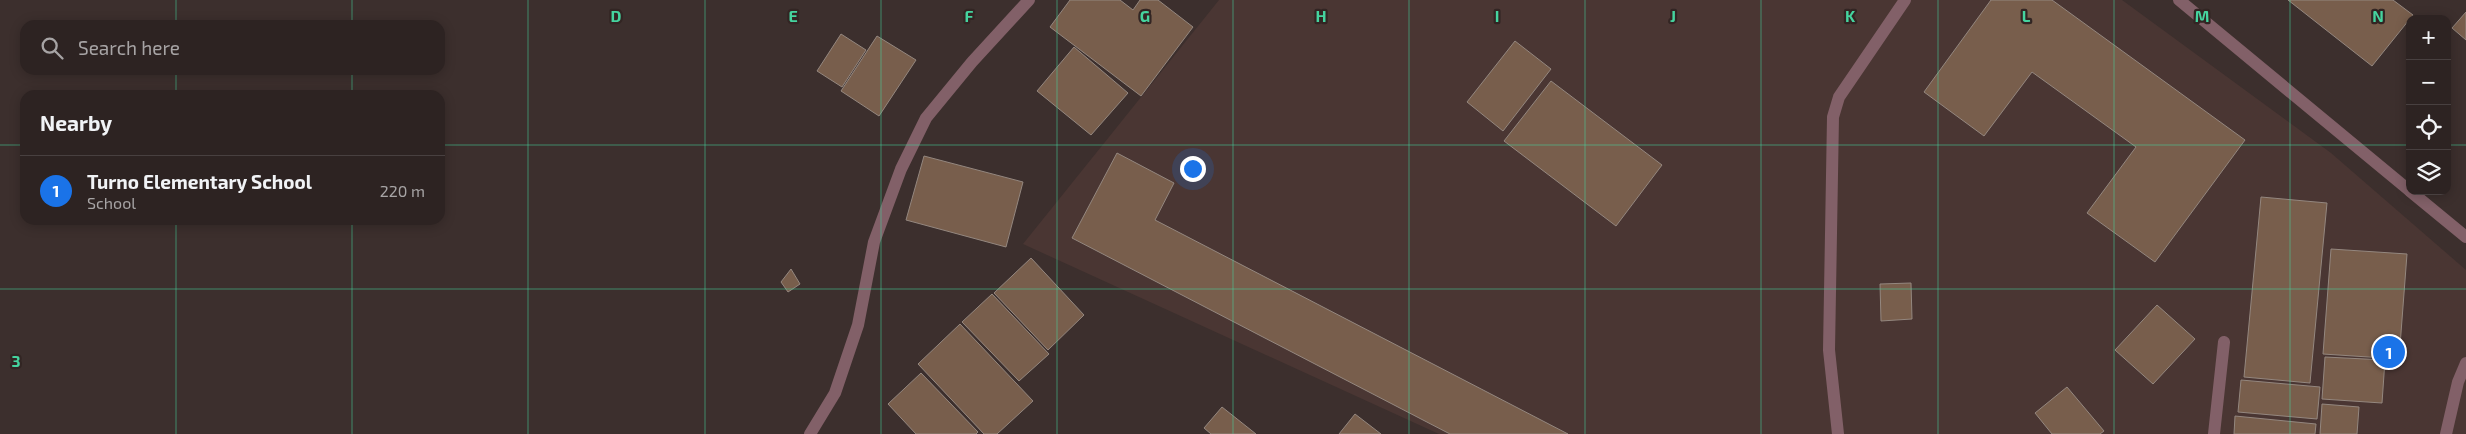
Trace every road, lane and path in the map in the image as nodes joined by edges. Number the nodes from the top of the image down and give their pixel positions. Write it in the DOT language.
graph roads {
  1 [pos="1029,0"];
  2 [pos="1905,0"];
  3 [pos="2179,0"];
  4 [pos="2406,188"];
  5 [pos="2415,195"];
  6 [pos="2466,237"];
  7 [pos="2224,342"];
  8 [pos="2466,363"];
  9 [pos="810,434"];
  10 [pos="1838,434"];
  11 [pos="2214,434"];
  12 [pos="2446,434"];
  1 -- 9 [label="street"];
  2 -- 10 [label="street"];
  3 -- 4 [label="street"];
  5 -- 6 [label="street"];
  7 -- 11 [label="street"];
  8 -- 12 [label="street"];
}
